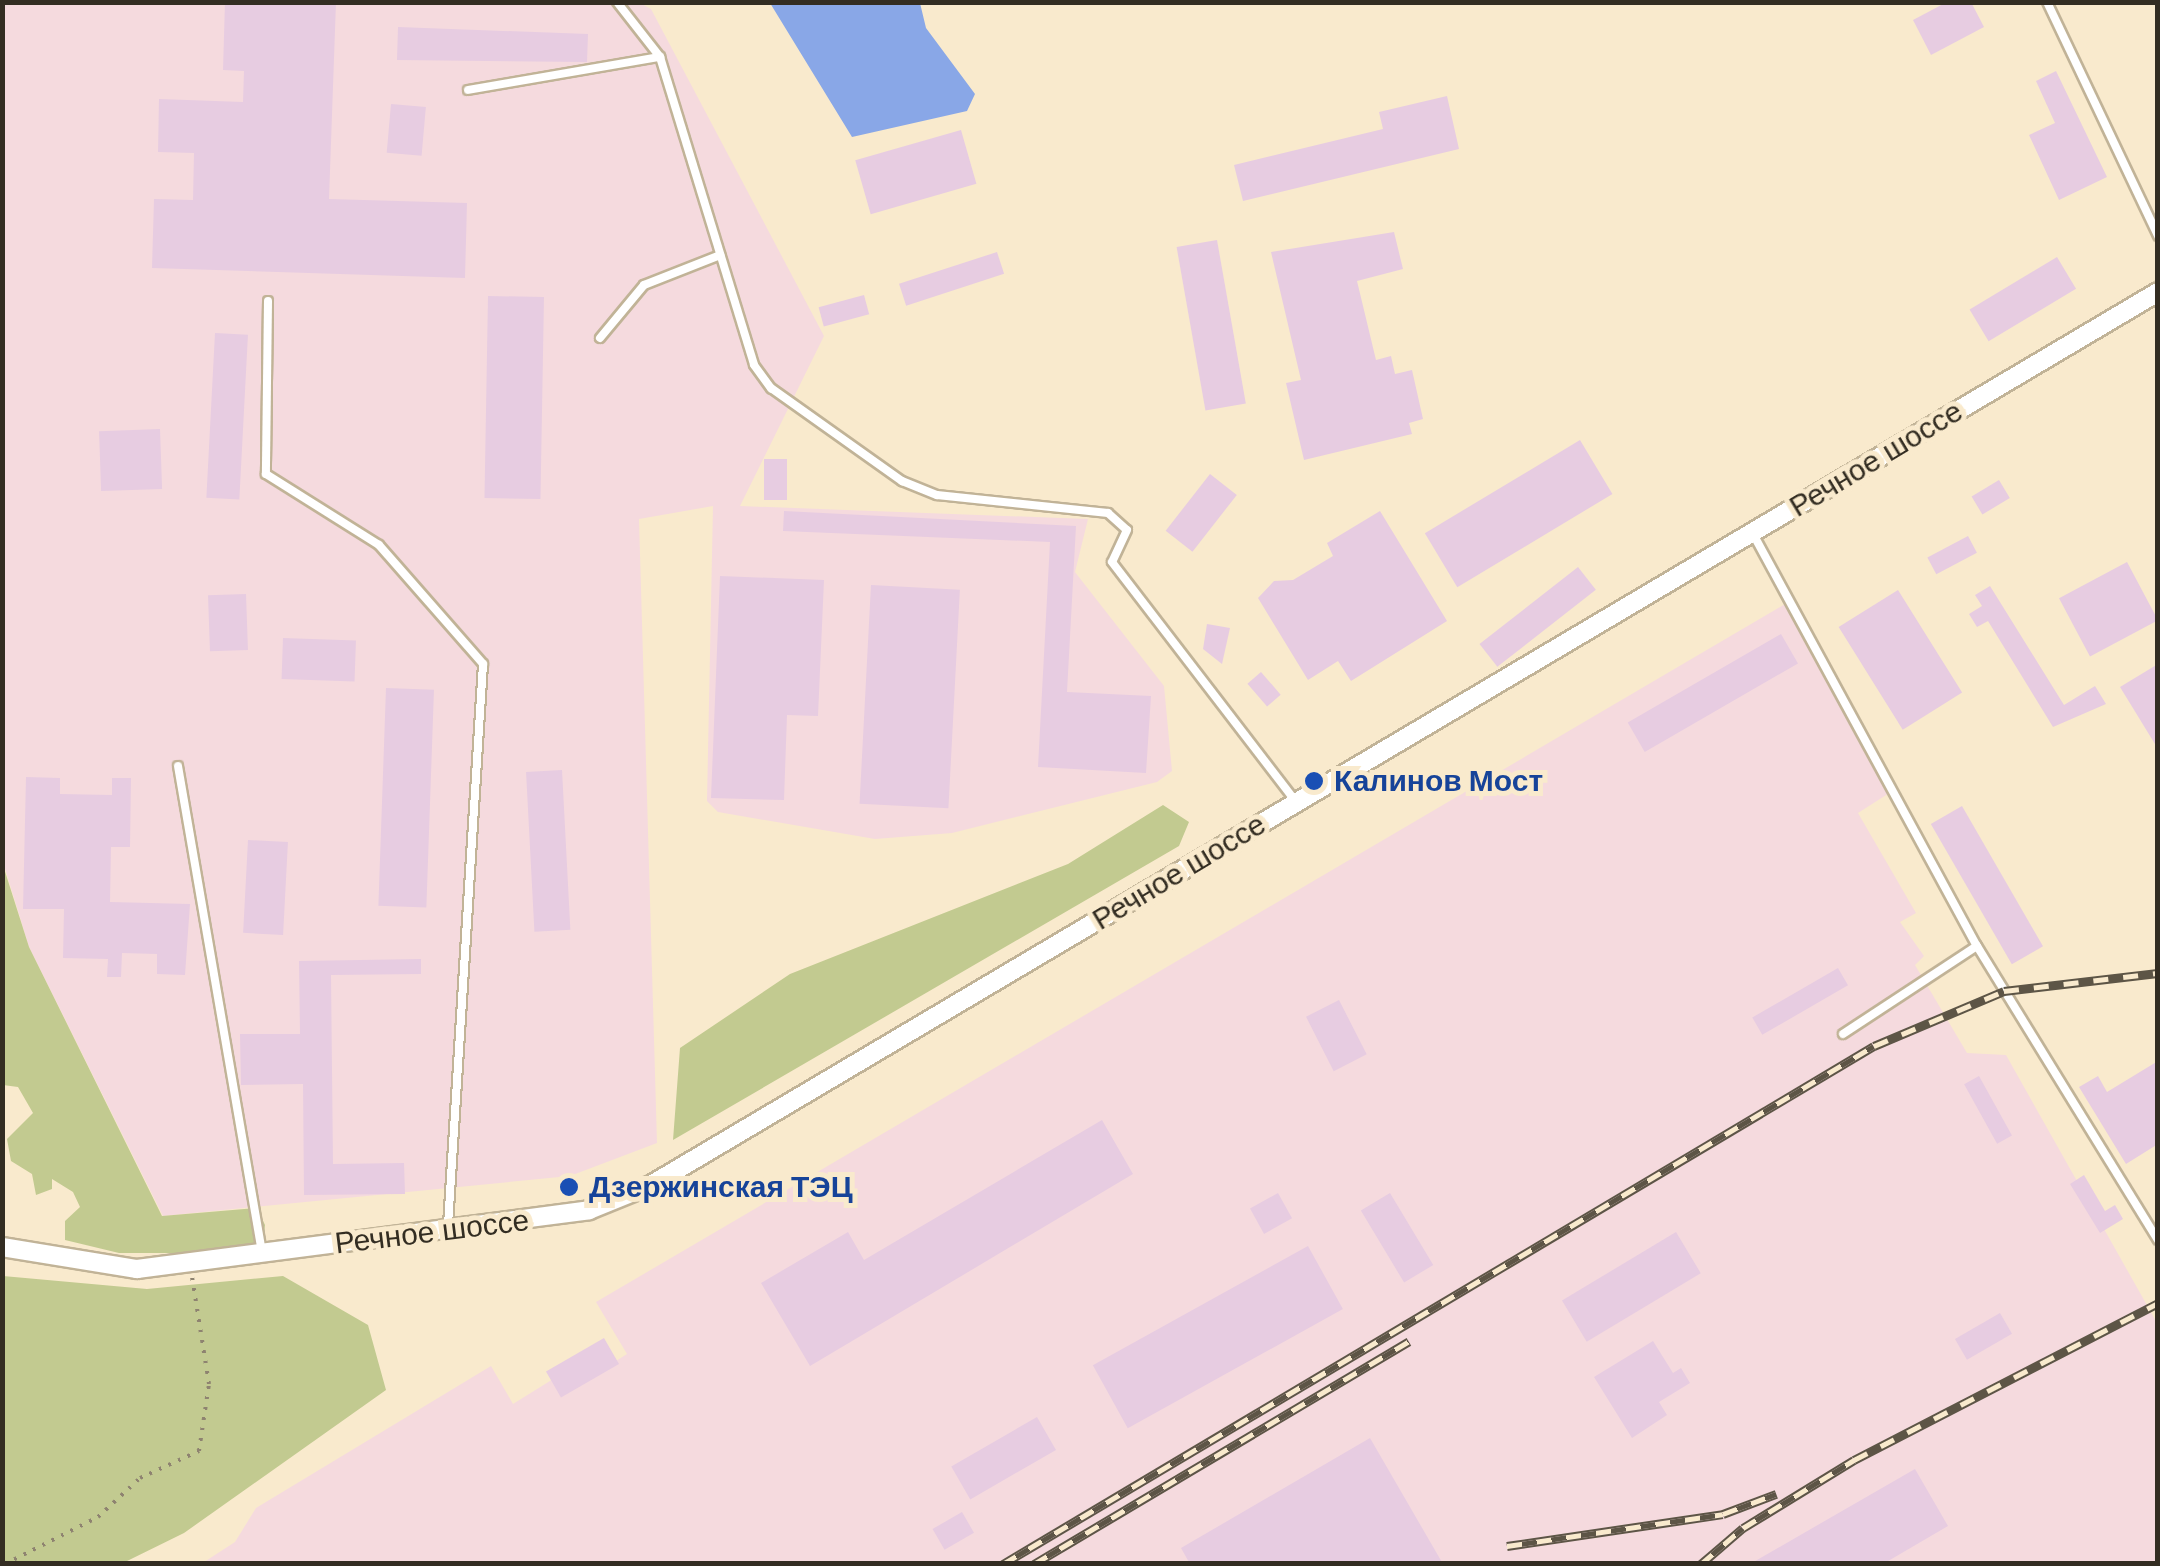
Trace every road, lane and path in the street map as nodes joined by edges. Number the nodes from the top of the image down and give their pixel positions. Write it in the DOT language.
graph roads {
  1 [pos="617,2"];
  2 [pos="2047,2"];
  3 [pos="660,57"];
  4 [pos="468,90"];
  5 [pos="2158,236"];
  6 [pos="720,256"];
  7 [pos="2158,292"];
  8 [pos="268,301"];
  9 [pos="600,338"];
  10 [pos="1752,532"];
  11 [pos="178,766"];
  12 [pos="1296,803"];
  13 [pos="1977,946"];
  14 [pos="1842,1034"];
  15 [pos="448,1230"];
  16 [pos="2158,1240"];
  17 [pos="2,1247"];
  18 [pos="262,1253"];
  19 [pos="190,1262"];
  20 [pos="5,1564"];
  1 -- 3 [label="lane"];
  2 -- 5 [label="lane"];
  3 -- 4 [label="lane"];
  3 -- 6 [label="lane"];
  6 -- 9 [label="lane"];
  6 -- 12 [label="lane"];
  7 -- 10 [label="street, Речное шоссе"];
  8 -- 15 [label="lane"];
  10 -- 12 [label="street, Речное шоссе"];
  10 -- 13 [label="lane"];
  11 -- 18 [label="lane"];
  12 -- 15 [label="street, Речное шоссе"];
  13 -- 14 [label="lane"];
  13 -- 16 [label="lane"];
  15 -- 18 [label="street, Речное шоссе"];
  17 -- 19 [label="street, Речное шоссе"];
  18 -- 19 [label="street, Речное шоссе"];
  19 -- 20 [label="path"];
}
